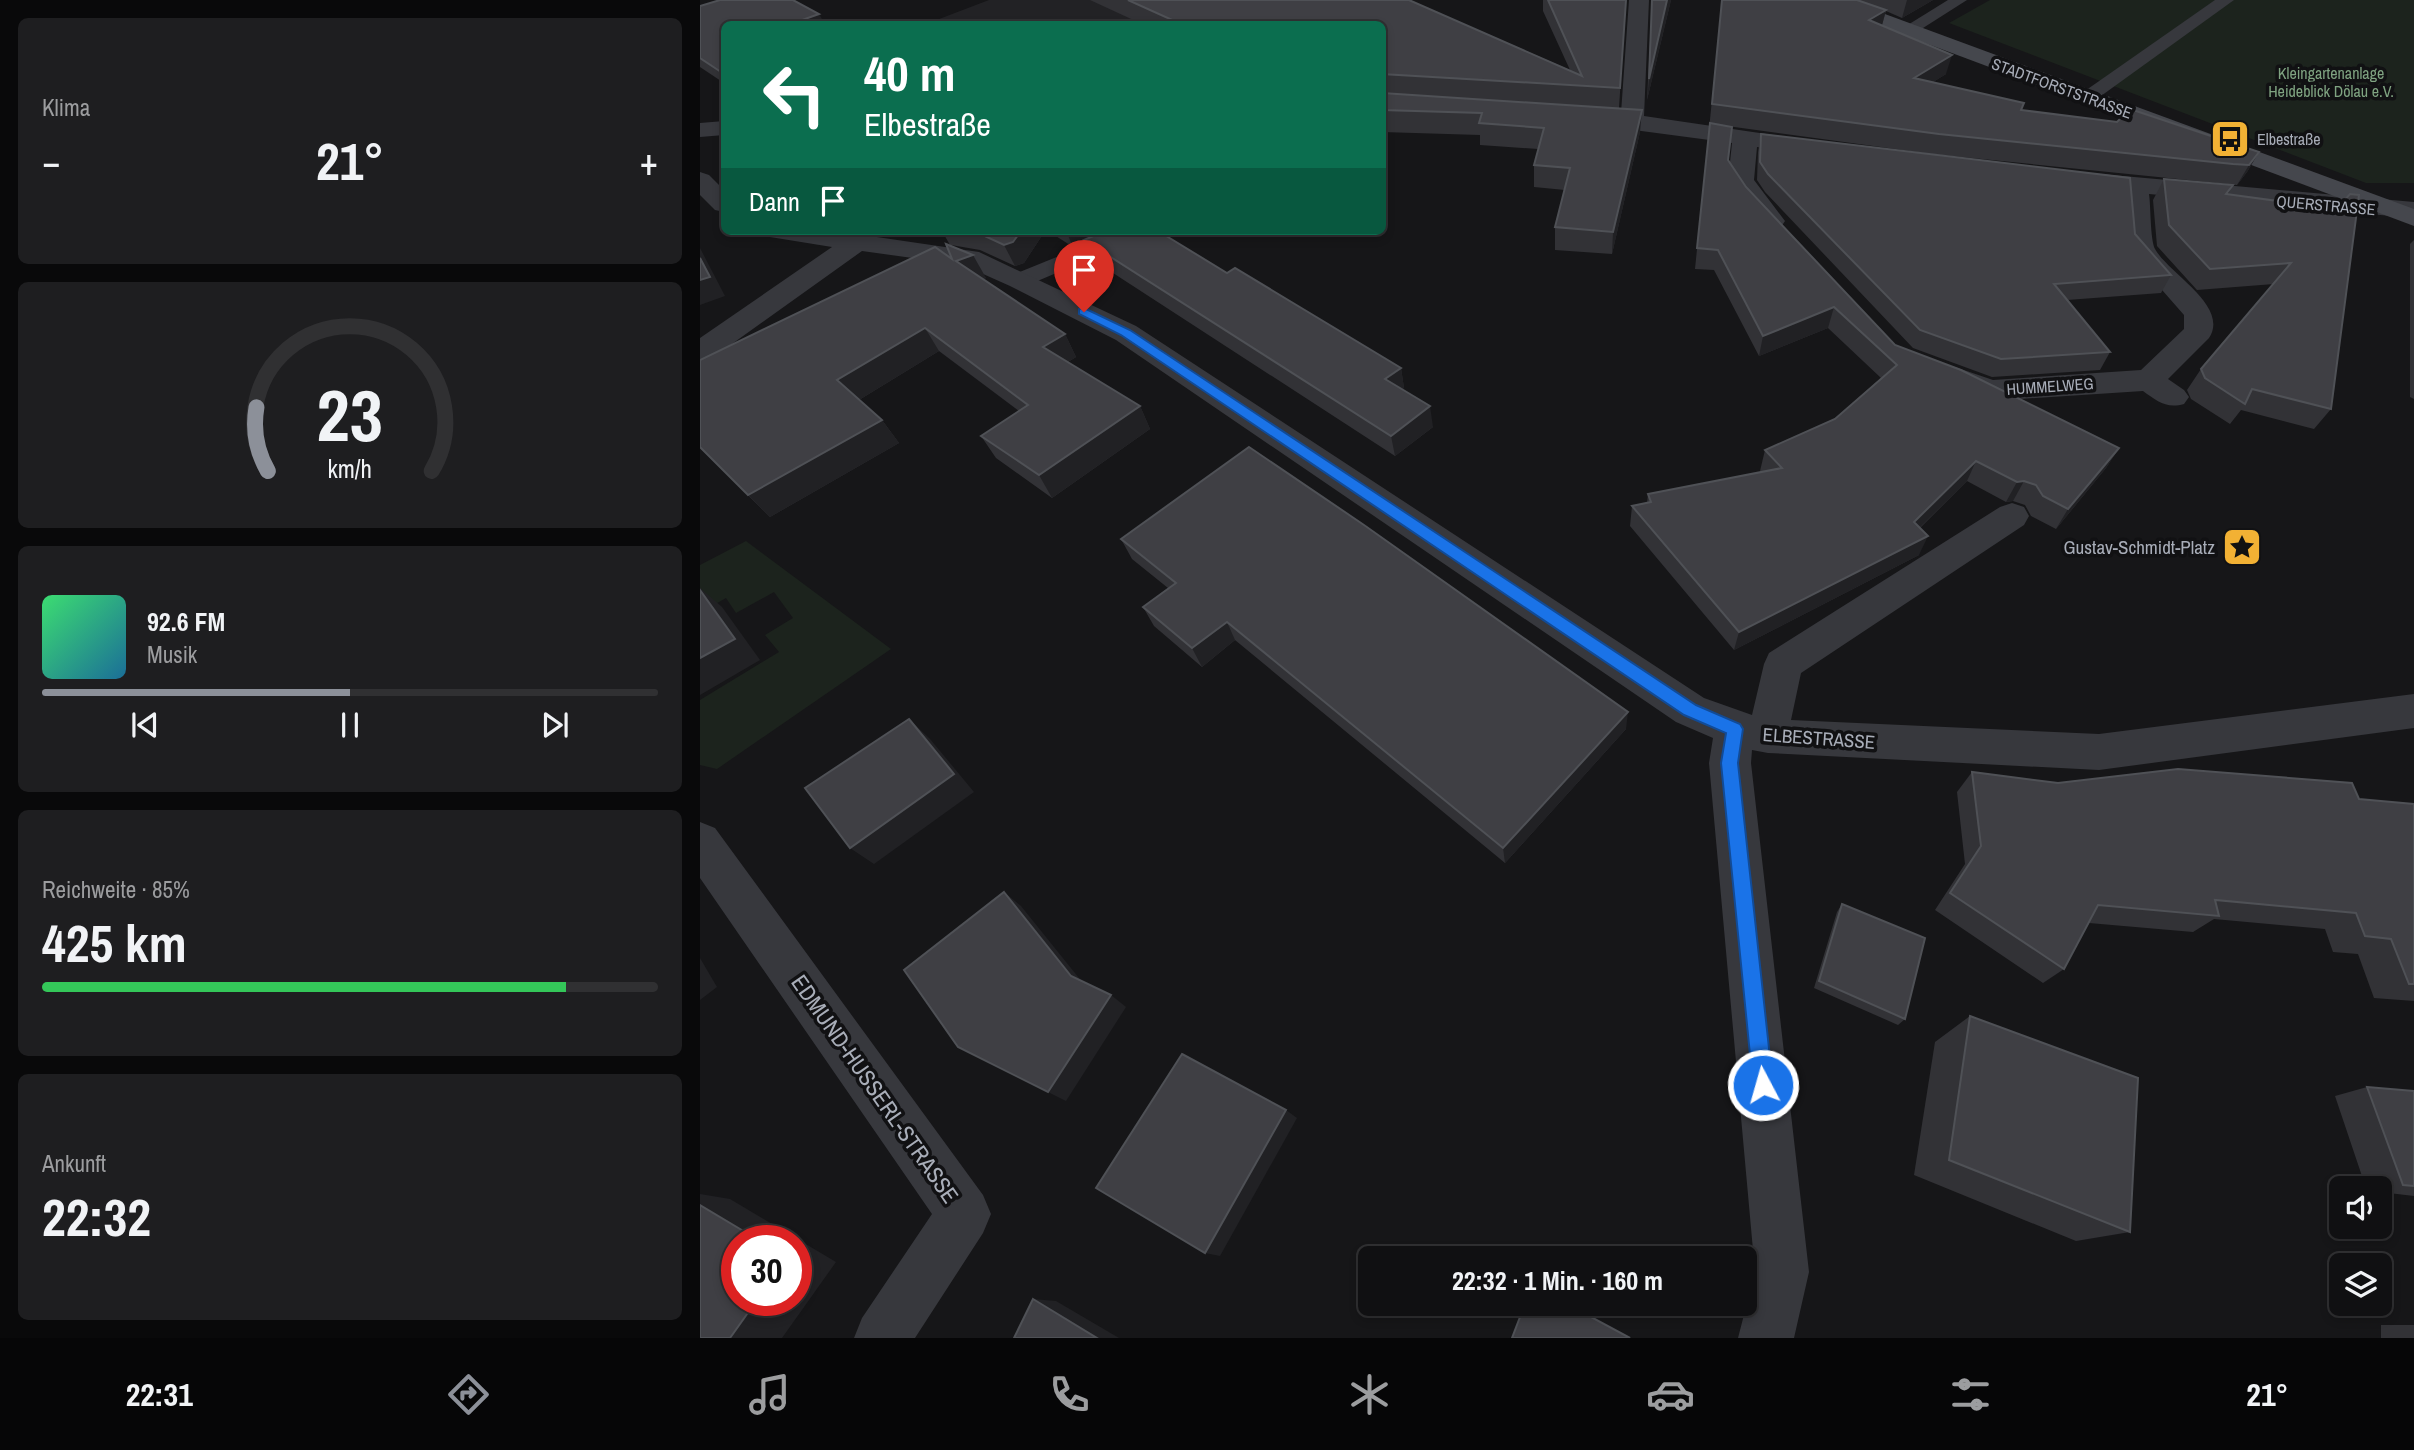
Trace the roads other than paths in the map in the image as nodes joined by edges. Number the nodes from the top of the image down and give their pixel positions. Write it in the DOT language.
graph roads {
  1 [pos="1639,0"];
  2 [pos="1828,0"];
  3 [pos="1959,0"];
  4 [pos="2226,0"];
  5 [pos="1906,31"];
  6 [pos="2088,97"];
  7 [pos="1563,116"];
  8 [pos="1632,121"];
  9 [pos="721,128"];
  10 [pos="700,130"];
  11 [pos="1745,140"];
  12 [pos="1833,151"];
  13 [pos="2053,177"];
  14 [pos="700,180"];
  15 [pos="2136,188"];
  16 [pos="715,205"];
  17 [pos="2407,213"];
  18 [pos="802,235"];
  19 [pos="1129,235"];
  20 [pos="1790,240"];
  21 [pos="854,244"];
  22 [pos="1020,280"];
  23 [pos="700,352"];
  24 [pos="1926,367"];
  25 [pos="2012,516"];
  26 [pos="2414,711"];
  27 [pos="1751,733"];
  28 [pos="700,842"];
  29 [pos="882,1338"];
  30 [pos="1766,1338"];
  1 -- 8 [label="street"];
  2 -- 5 [label="main road, STADTFORSTSTRASSE"];
  3 -- 5 [label="lane"];
  4 -- 6 [label="lane"];
  5 -- 6 [label="main road, STADTFORSTSTRASSE"];
  6 -- 17 [label="main road, STADTFORSTSTRASSE"];
  7 -- 8 [label="street"];
  8 -- 11 [label="street"];
  9 -- 10 [label="street"];
  11 -- 12 [label="street"];
  11 -- 20 [label="street"];
  13 -- 15 [label="street, QUERSTRASSE"];
  14 -- 16 [label="street"];
  15 -- 17 [label="street, QUERSTRASSE"];
  15 -- 24 [label="street, HUMMELWEG"];
  18 -- 21 [label="street, ELBESTRASSE"];
  19 -- 22 [label="lane"];
  21 -- 22 [label="street, ELBESTRASSE"];
  21 -- 23 [label="street"];
  22 -- 27 [label="street, ELBESTRASSE"];
  25 -- 27 [label="street"];
  26 -- 27 [label="street, ELBESTRASSE"];
  27 -- 30 [label="street"];
  28 -- 29 [label="street, EDMUND-HUSSERL-STRASSE"];
}
